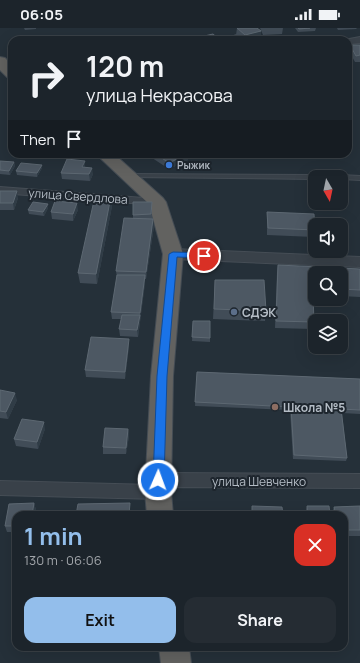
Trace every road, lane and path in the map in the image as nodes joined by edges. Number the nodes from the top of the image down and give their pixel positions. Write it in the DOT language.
graph roads {
  1 [pos="0,61"];
  2 [pos="8,70"];
  3 [pos="108,158"];
  4 [pos="128,176"];
  5 [pos="308,177"];
  6 [pos="348,178"];
  7 [pos="360,178"];
  8 [pos="0,190"];
  9 [pos="157,202"];
  10 [pos="173,254"];
  11 [pos="360,262"];
  12 [pos="360,481"];
  13 [pos="158,486"];
  14 [pos="0,488"];
  15 [pos="160,511"];
  16 [pos="174,651"];
  17 [pos="176,663"];
  1 -- 2 [label="highway"];
  3 -- 4 [label="highway"];
  4 -- 5 [label="lane"];
  4 -- 9 [label="highway"];
  6 -- 7 [label="lane"];
  8 -- 9 [label="street, улица Свердлова"];
  9 -- 10 [label="highway"];
  10 -- 11 [label="street"];
  10 -- 13 [label="highway"];
  12 -- 13 [label="street, улица Шевченко"];
  13 -- 14 [label="street, улица Шевченко"];
  13 -- 15 [label="highway"];
  16 -- 17 [label="highway"];
}
